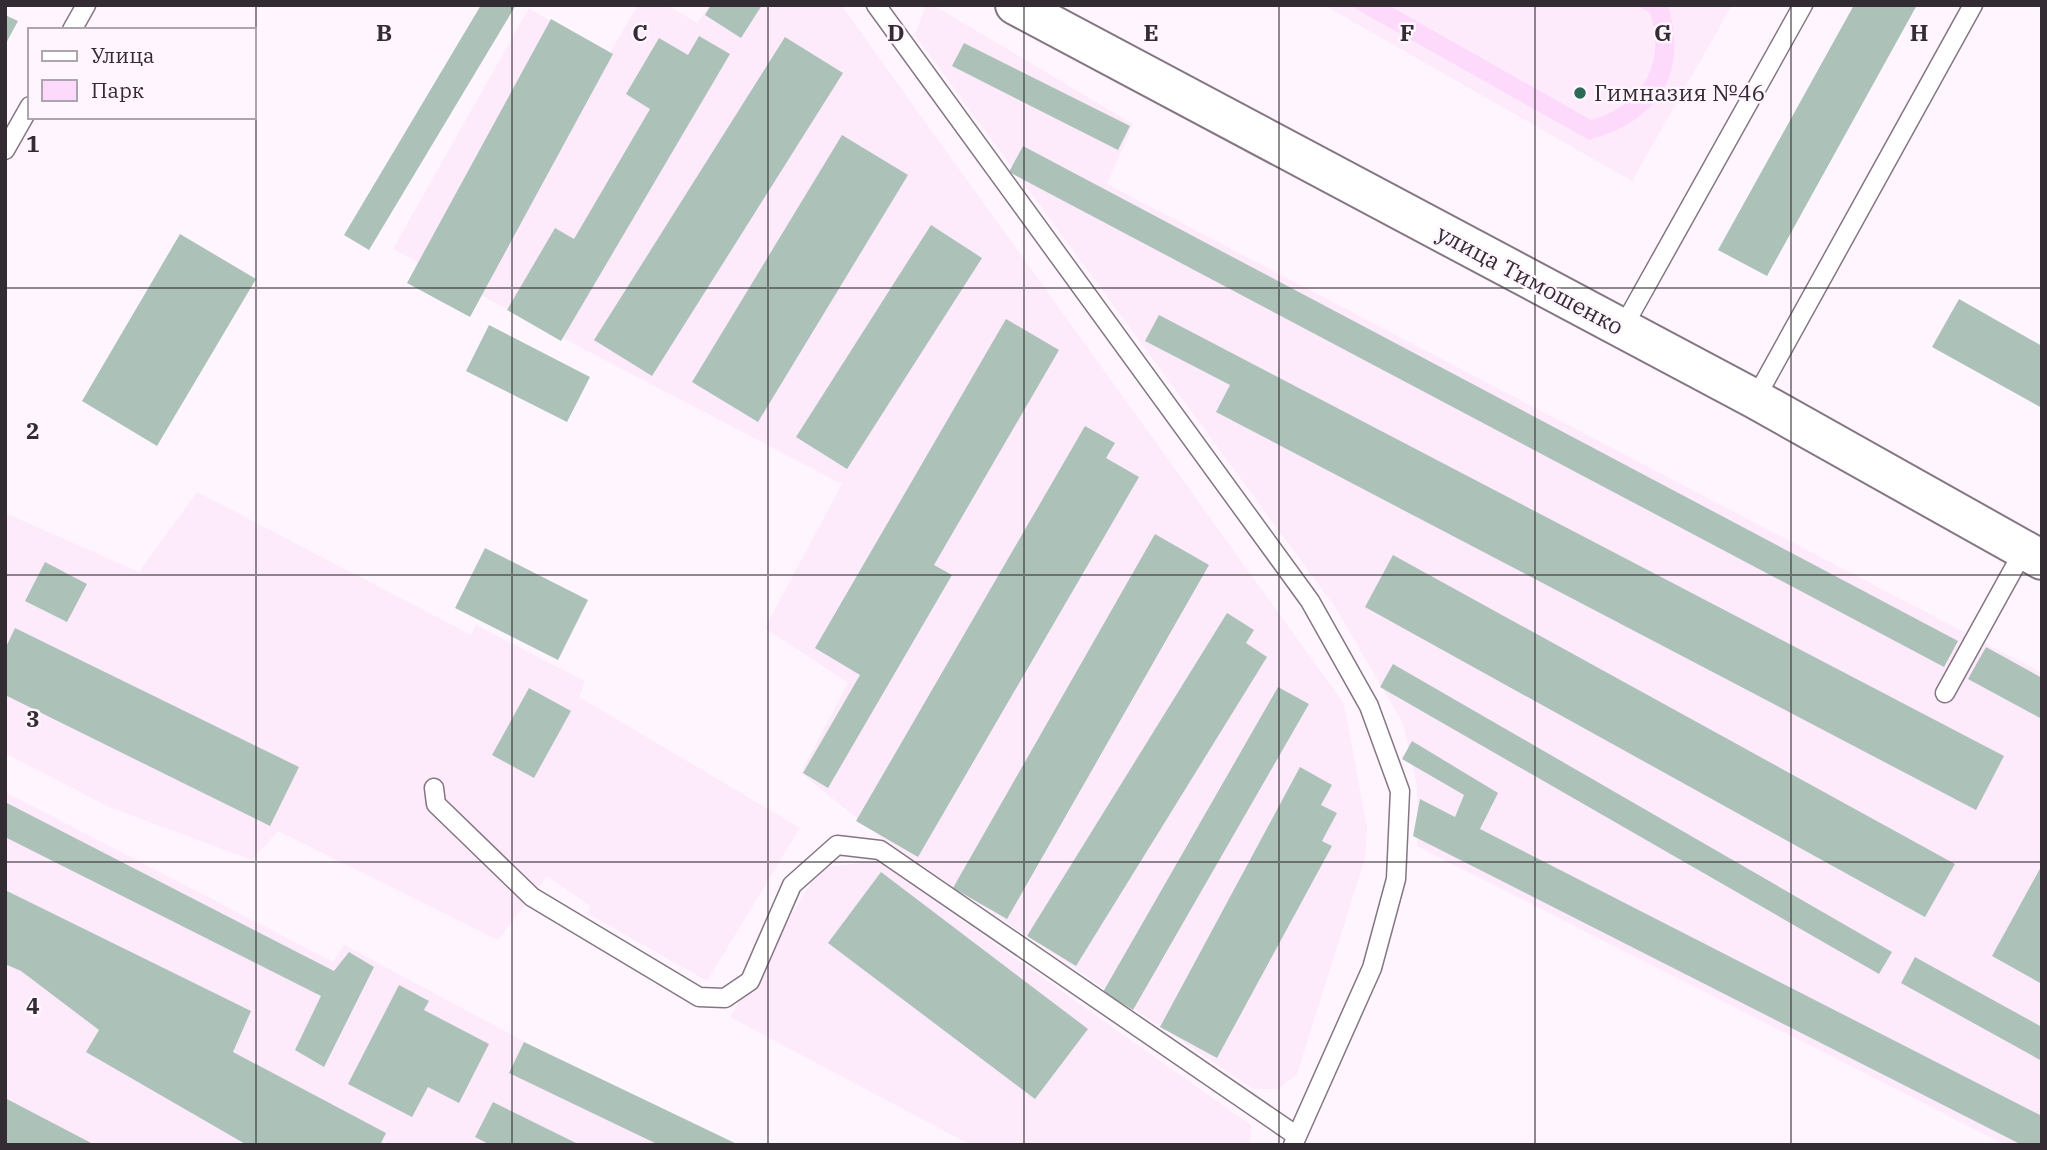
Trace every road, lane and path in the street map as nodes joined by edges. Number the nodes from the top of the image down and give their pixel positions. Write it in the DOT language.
graph roads {
  1 [pos="86,5"];
  2 [pos="876,5"];
  3 [pos="1015,5"];
  4 [pos="1803,5"];
  5 [pos="1973,5"];
  6 [pos="73,28"];
  7 [pos="28,110"];
  8 [pos="5,150"];
  9 [pos="1622,329"];
  10 [pos="1755,399"];
  11 [pos="2033,555"];
  12 [pos="1945,693"];
  13 [pos="434,788"];
  14 [pos="1295,1140"];
  1 -- 6 [label="lane"];
  2 -- 14 [label="lane"];
  3 -- 9 [label="street, улица Тимошенко"];
  4 -- 9 [label="lane"];
  5 -- 10 [label="lane"];
  7 -- 8 [label="lane"];
  9 -- 10 [label="street, улица Тимошенко"];
  10 -- 11 [label="street, улица Тимошенко"];
  11 -- 12 [label="lane"];
  13 -- 14 [label="lane"];
}
